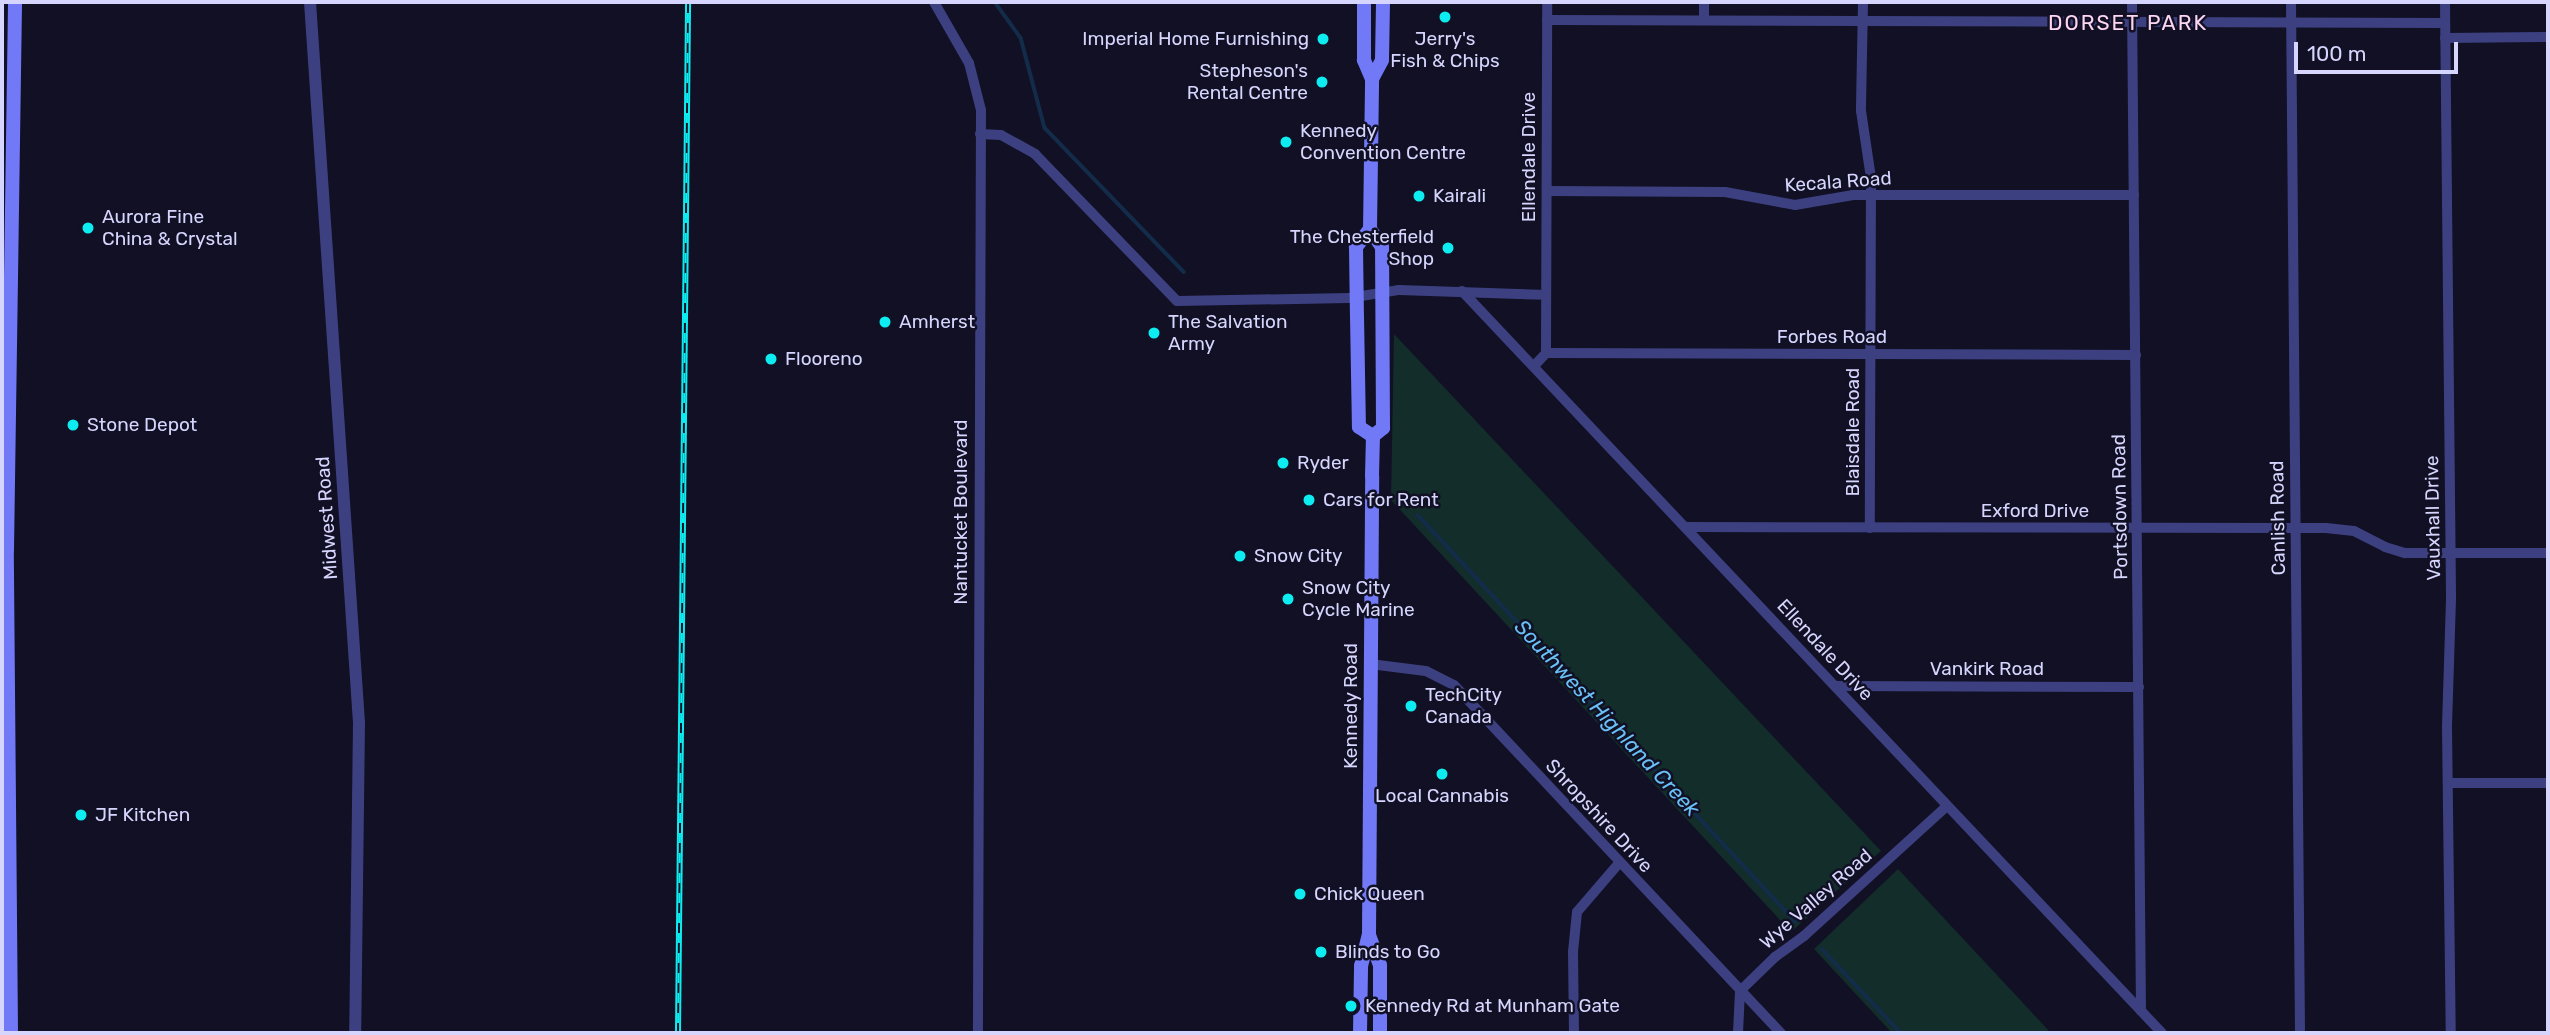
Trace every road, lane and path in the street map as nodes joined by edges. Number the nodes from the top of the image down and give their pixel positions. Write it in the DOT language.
graph roads {
  1 [pos="15,2"];
  2 [pos="310,2"];
  3 [pos="934,2"];
  4 [pos="1364,2"];
  5 [pos="1383,2"];
  6 [pos="1547,2"];
  7 [pos="1704,2"];
  8 [pos="1863,2"];
  9 [pos="2132,2"];
  10 [pos="2291,2"];
  11 [pos="2445,2"];
  12 [pos="1547,20"];
  13 [pos="1704,20"];
  14 [pos="1863,21"];
  15 [pos="2132,22"];
  16 [pos="2291,23"];
  17 [pos="2445,23"];
  18 [pos="2548,37"];
  19 [pos="2445,38"];
  20 [pos="1372,79"];
  21 [pos="980,134"];
  22 [pos="1546,191"];
  23 [pos="1871,195"];
  24 [pos="2134,195"];
  25 [pos="1370,229"];
  26 [pos="1462,291"];
  27 [pos="1383,292"];
  28 [pos="1546,295"];
  29 [pos="1357,297"];
  30 [pos="1546,353"];
  31 [pos="1870,355"];
  32 [pos="2136,355"];
  33 [pos="1534,366"];
  34 [pos="6,388"];
  35 [pos="1373,436"];
  36 [pos="1685,527"];
  37 [pos="1870,527"];
  38 [pos="2137,528"];
  39 [pos="2296,528"];
  40 [pos="2548,553"];
  41 [pos="2451,554"];
  42 [pos="1370,664"];
  43 [pos="1835,686"];
  44 [pos="2139,687"];
  45 [pos="2448,783"];
  46 [pos="2548,783"];
  47 [pos="1947,806"];
  48 [pos="1619,863"];
  49 [pos="1369,935"];
  50 [pos="1740,991"];
  51 [pos="2141,1012"];
  52 [pos="11,1033"];
  53 [pos="355,1033"];
  54 [pos="978,1033"];
  55 [pos="1360,1033"];
  56 [pos="1380,1033"];
  57 [pos="1574,1033"];
  58 [pos="1738,1033"];
  59 [pos="1781,1033"];
  60 [pos="2162,1033"];
  61 [pos="2300,1033"];
  62 [pos="2451,1033"];
  1 -- 34 [label="main road"];
  2 -- 53 [label="street, Midwest Road"];
  3 -- 21 [label="street, Nantucket Boulevard"];
  4 -- 20 [label="main road, Kennedy Road"];
  5 -- 20 [label="main road, Kennedy Road"];
  6 -- 12 [label="street, Ellendale Drive"];
  7 -- 13 [label="street"];
  8 -- 14 [label="street, Blaisdale Road"];
  9 -- 15 [label="street, Portsdown Road"];
  10 -- 16 [label="street, Canlish Road"];
  11 -- 17 [label="street, Vauxhall Drive"];
  12 -- 13 [label="street"];
  12 -- 22 [label="street, Ellendale Drive"];
  13 -- 14 [label="street"];
  14 -- 15 [label="street"];
  14 -- 23 [label="street, Blaisdale Road"];
  15 -- 16 [label="street"];
  15 -- 24 [label="street, Portsdown Road"];
  16 -- 17 [label="street"];
  16 -- 39 [label="street, Canlish Road"];
  17 -- 19 [label="street, Vauxhall Drive"];
  18 -- 19 [label="street"];
  19 -- 41 [label="street, Vauxhall Drive"];
  20 -- 25 [label="main road, Kennedy Road"];
  21 -- 29 [label="street"];
  21 -- 54 [label="street, Nantucket Boulevard"];
  22 -- 23 [label="street, Kecala Road"];
  22 -- 28 [label="street, Ellendale Drive"];
  23 -- 24 [label="street, Kecala Road"];
  23 -- 31 [label="street, Blaisdale Road"];
  24 -- 32 [label="street, Portsdown Road"];
  25 -- 27 [label="main road, Kennedy Road"];
  25 -- 29 [label="main road, Kennedy Road"];
  26 -- 27 [label="street"];
  26 -- 28 [label="street"];
  26 -- 33 [label="street, Ellendale Drive"];
  27 -- 29 [label="street"];
  27 -- 35 [label="main road, Kennedy Road"];
  28 -- 30 [label="street, Ellendale Drive"];
  29 -- 35 [label="main road, Kennedy Road"];
  30 -- 31 [label="street, Forbes Road"];
  30 -- 33 [label="street"];
  31 -- 32 [label="street, Forbes Road"];
  31 -- 37 [label="street, Blaisdale Road"];
  32 -- 38 [label="street, Portsdown Road"];
  33 -- 36 [label="street, Ellendale Drive"];
  34 -- 52 [label="main road"];
  35 -- 42 [label="main road, Kennedy Road"];
  36 -- 37 [label="street, Exford Drive"];
  36 -- 43 [label="street, Ellendale Drive"];
  37 -- 38 [label="street, Exford Drive"];
  38 -- 39 [label="street, Exford Drive"];
  38 -- 44 [label="street, Portsdown Road"];
  39 -- 41 [label="street, Exford Drive"];
  39 -- 61 [label="street, Canlish Road"];
  40 -- 41 [label="street, Exford Drive"];
  41 -- 45 [label="street, Vauxhall Drive"];
  42 -- 48 [label="street, Shropshire Drive"];
  42 -- 49 [label="main road, Kennedy Road"];
  43 -- 44 [label="street, Vankirk Road"];
  43 -- 47 [label="street, Ellendale Drive"];
  44 -- 51 [label="street, Portsdown Road"];
  45 -- 46 [label="street"];
  45 -- 62 [label="street, Vauxhall Drive"];
  47 -- 50 [label="street, Wye Valley Road"];
  47 -- 51 [label="street, Ellendale Drive"];
  48 -- 50 [label="street, Shropshire Drive"];
  48 -- 57 [label="street"];
  49 -- 55 [label="main road, Kennedy Road"];
  49 -- 56 [label="main road, Kennedy Road"];
  50 -- 58 [label="street"];
  50 -- 59 [label="street, Shropshire Drive"];
  51 -- 60 [label="street, Ellendale Drive"];
}
